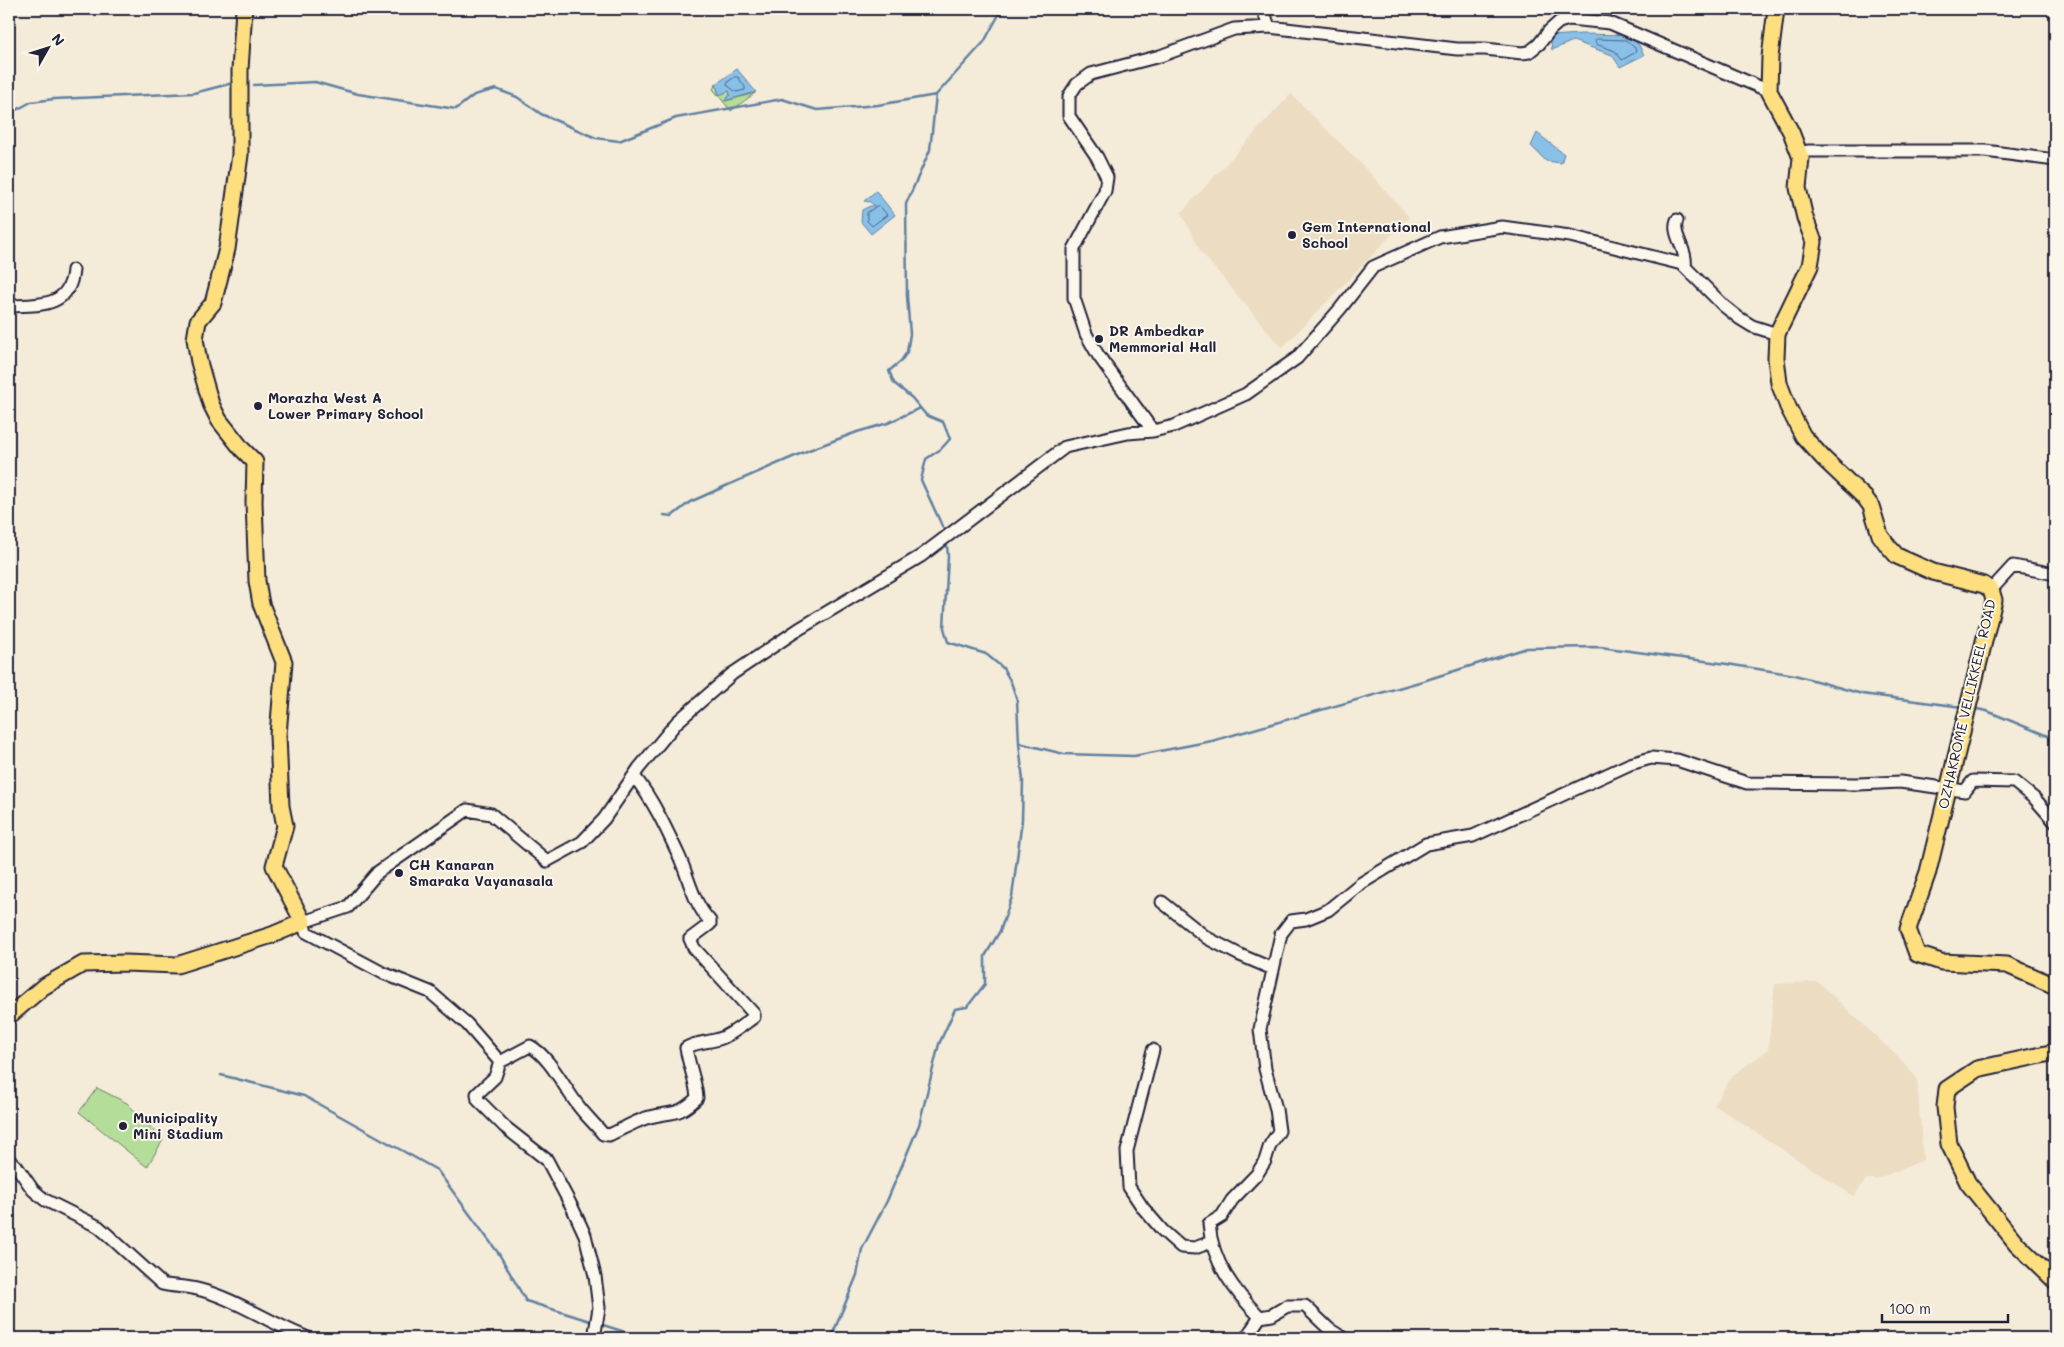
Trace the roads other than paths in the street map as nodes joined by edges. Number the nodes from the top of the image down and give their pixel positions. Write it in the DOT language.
graph roads {
  1 [pos="244,9"];
  2 [pos="1262,9"];
  3 [pos="1776,9"];
  4 [pos="1269,27"];
  5 [pos="1770,91"];
  6 [pos="1799,153"];
  7 [pos="2055,160"];
  8 [pos="1677,220"];
  9 [pos="1685,267"];
  10 [pos="72,270"];
  11 [pos="9,306"];
  12 [pos="1777,334"];
  13 [pos="1153,431"];
  14 [pos="2055,574"];
  15 [pos="1991,590"];
  16 [pos="634,776"];
  17 [pos="1949,789"];
  18 [pos="2055,822"];
  19 [pos="1162,902"];
  20 [pos="303,922"];
  21 [pos="1273,969"];
  22 [pos="2055,986"];
  23 [pos="9,1016"];
  24 [pos="1153,1050"];
  25 [pos="2055,1052"];
  26 [pos="500,1062"];
  27 [pos="9,1160"];
  28 [pos="1211,1242"];
  29 [pos="2055,1281"];
  30 [pos="1260,1317"];
  31 [pos="305,1338"];
  32 [pos="594,1338"];
  33 [pos="1246,1338"];
  34 [pos="1342,1338"];
  1 -- 20 [label="main road"];
  2 -- 4 [label="street"];
  3 -- 5 [label="main road, OZHAKROME VELLIKKEEL ROAD"];
  4 -- 5 [label="street"];
  4 -- 13 [label="street"];
  5 -- 6 [label="main road, OZHAKROME VELLIKKEEL ROAD"];
  6 -- 7 [label="street"];
  6 -- 12 [label="main road, OZHAKROME VELLIKKEEL ROAD"];
  8 -- 9 [label="street"];
  9 -- 12 [label="street"];
  9 -- 13 [label="street"];
  10 -- 11 [label="street"];
  12 -- 15 [label="main road, OZHAKROME VELLIKKEEL ROAD"];
  13 -- 16 [label="street"];
  14 -- 15 [label="street"];
  15 -- 17 [label="main road, OZHAKROME VELLIKKEEL ROAD"];
  16 -- 20 [label="street"];
  16 -- 26 [label="street"];
  17 -- 18 [label="street"];
  17 -- 21 [label="street"];
  17 -- 22 [label="main road, OZHAKROME VELLIKKEEL ROAD"];
  19 -- 21 [label="street"];
  20 -- 23 [label="main road"];
  20 -- 26 [label="street"];
  21 -- 28 [label="street"];
  24 -- 28 [label="street"];
  25 -- 29 [label="main road"];
  26 -- 32 [label="street"];
  27 -- 31 [label="street"];
  28 -- 30 [label="street"];
  30 -- 33 [label="street"];
  30 -- 34 [label="street"];
}
